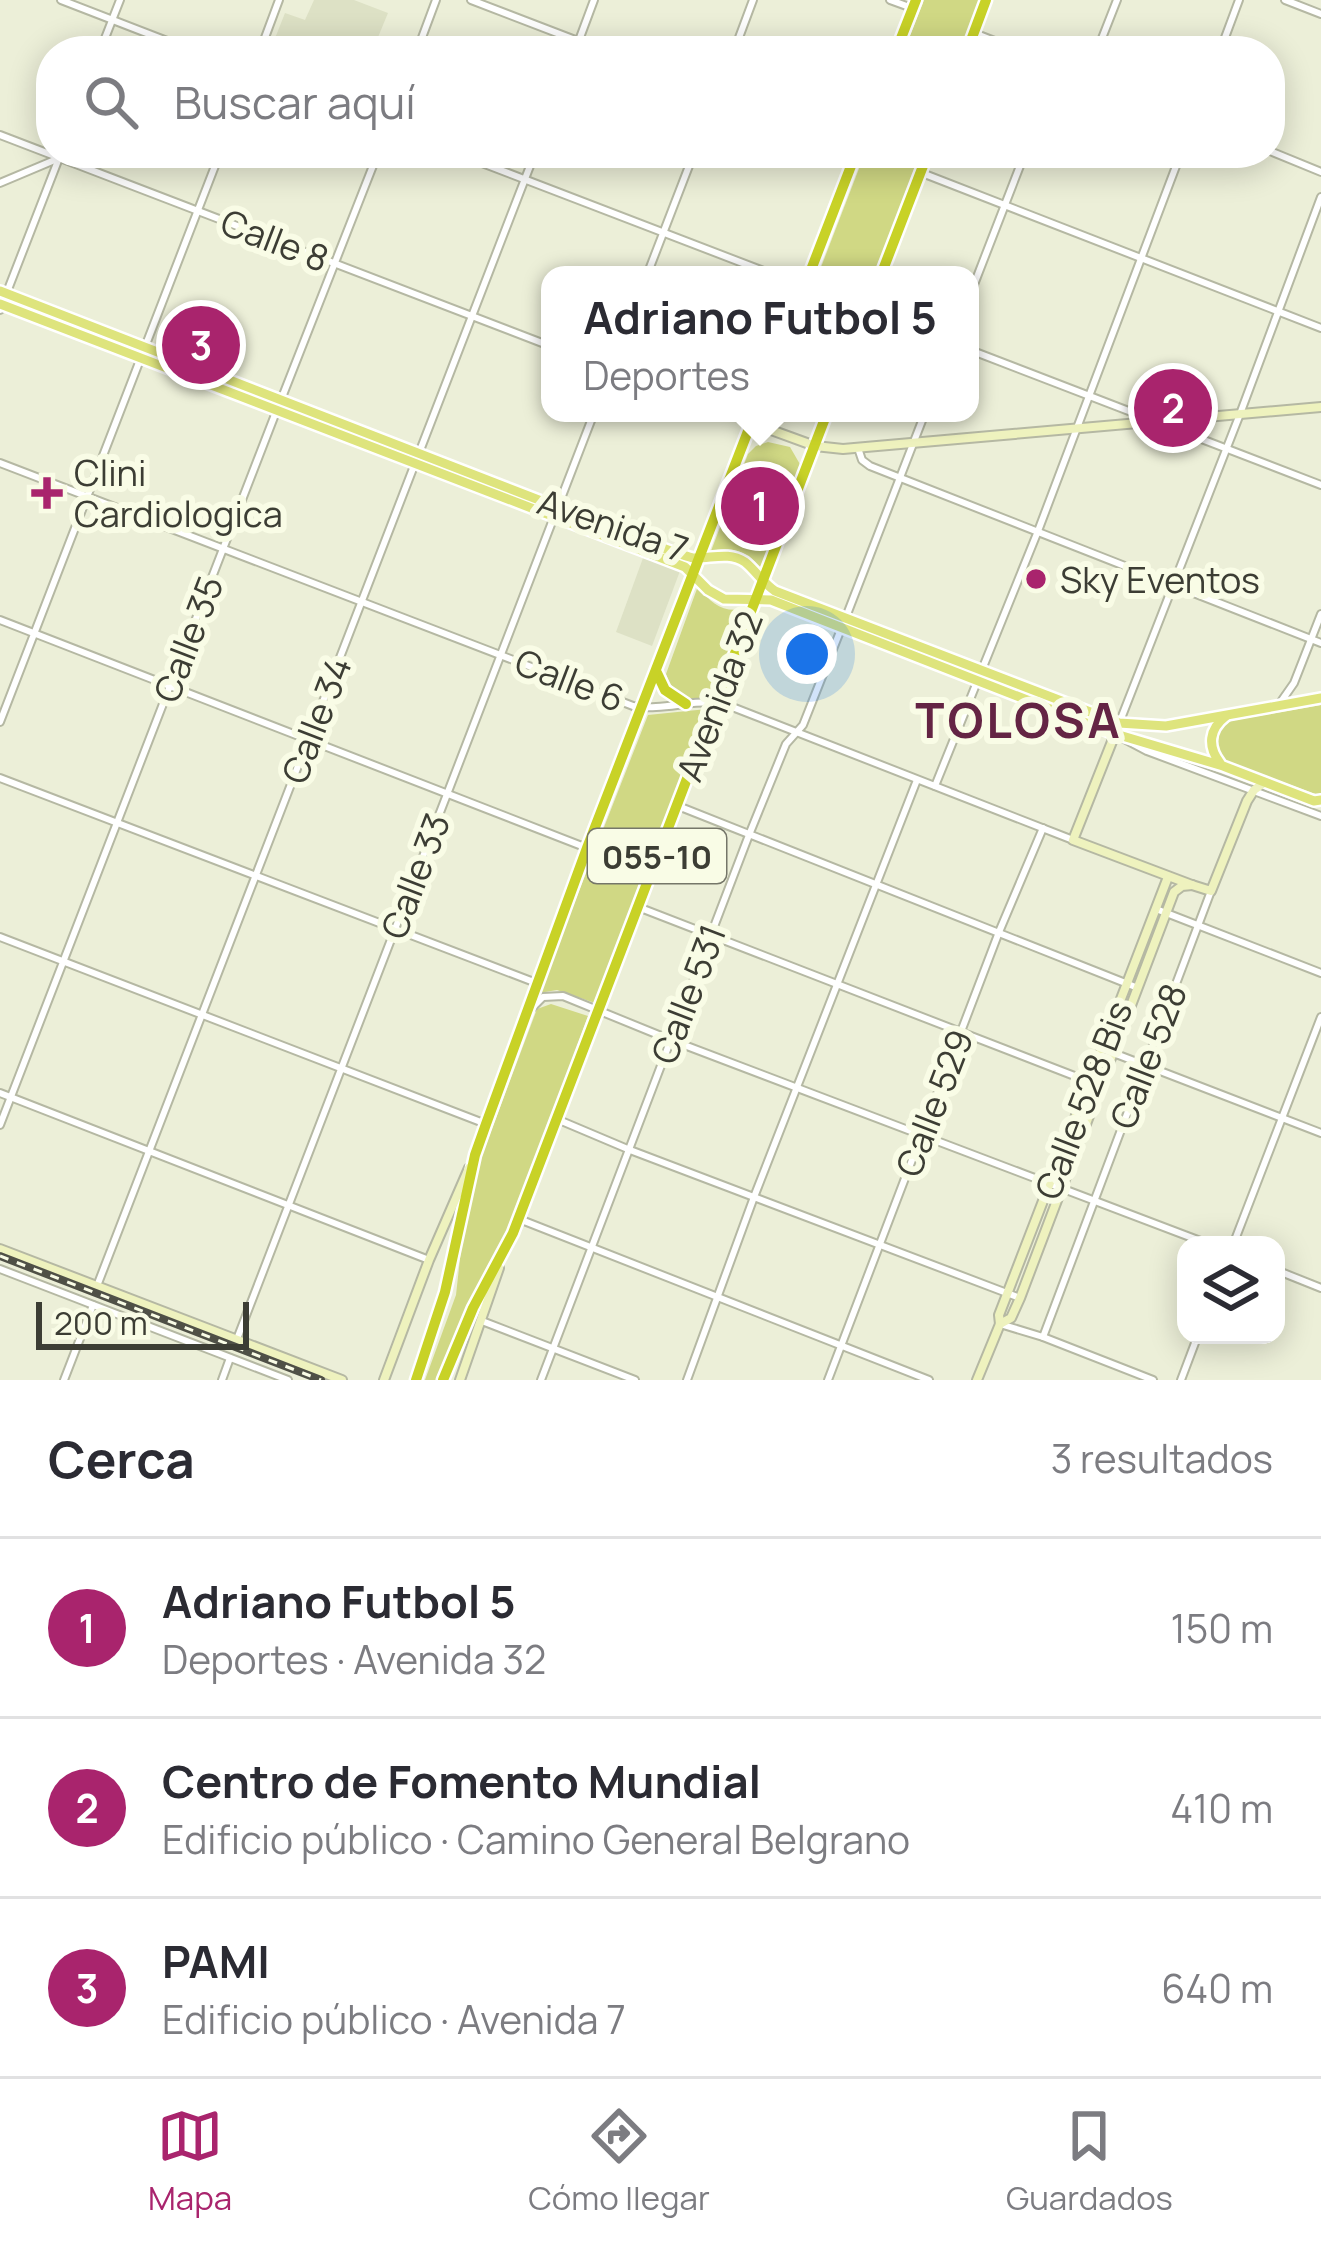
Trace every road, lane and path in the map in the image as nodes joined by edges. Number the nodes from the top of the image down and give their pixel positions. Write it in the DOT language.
graph roads {
  1 [pos="61,0"];
  2 [pos="120,0"];
  3 [pos="279,0"];
  4 [pos="436,0"];
  5 [pos="471,0"];
  6 [pos="594,0"];
  7 [pos="753,0"];
  8 [pos="890,0"];
  9 [pos="986,0"];
  10 [pos="1118,0"];
  11 [pos="1239,0"];
  12 [pos="1286,0"];
  13 [pos="914,4"];
  14 [pos="1321,14"];
  15 [pos="112,20"];
  16 [pos="974,33"];
  17 [pos="106,36"];
  18 [pos="154,36"];
  19 [pos="266,36"];
  20 [pos="423,36"];
  21 [pos="565,36"];
  22 [pos="580,36"];
  23 [pos="740,36"];
  24 [pos="902,36"];
  25 [pos="973,36"];
  26 [pos="982,36"];
  27 [pos="1103,36"];
  28 [pos="1226,36"];
  29 [pos="0,135"];
  30 [pos="36,147"];
  31 [pos="1285,158"];
  32 [pos="36,166"];
  33 [pos="55,168"];
  34 [pos="92,168"];
  35 [pos="214,168"];
  36 [pos="372,168"];
  37 [pos="496,168"];
  38 [pos="529,168"];
  39 [pos="688,168"];
  40 [pos="850,168"];
  41 [pos="922,168"];
  42 [pos="1019,168"];
  43 [pos="1175,168"];
  44 [pos="920,172"];
  45 [pos="1321,172"];
  46 [pos="525,179"];
  47 [pos="0,183"];
  48 [pos="1321,197"];
  49 [pos="1005,205"];
  50 [pos="197,211"];
  51 [pos="664,232"];
  52 [pos="1140,257"];
  53 [pos="334,263"];
  54 [pos="651,266"];
  55 [pos="751,266"];
  56 [pos="812,266"];
  57 [pos="884,266"];
  58 [pos="979,272"];
  59 [pos="2,301"];
  60 [pos="1277,311"];
  61 [pos="472,316"];
  62 [pos="1321,328"];
  63 [pos="541,343"];
  64 [pos="142,352"];
  65 [pos="979,354"];
  66 [pos="1088,397"];
  67 [pos="279,405"];
  68 [pos="1321,407"];
  69 [pos="1240,414"];
  70 [pos="591,422"];
  71 [pos="752,422"];
  72 [pos="763,422"];
  73 [pos="824,422"];
  74 [pos="922,422"];
  75 [pos="1154,422"];
  76 [pos="1077,428"];
  77 [pos="914,443"];
  78 [pos="815,446"];
  79 [pos="858,448"];
  80 [pos="1226,449"];
  81 [pos="417,458"];
  82 [pos="0,463"];
  83 [pos="901,478"];
  84 [pos="1321,484"];
  85 [pos="87,496"];
  86 [pos="556,512"];
  87 [pos="1038,531"];
  88 [pos="224,548"];
  89 [pos="700,557"];
  90 [pos="694,574"];
  91 [pos="763,583"];
  92 [pos="1173,585"];
  93 [pos="757,598"];
  94 [pos="362,601"];
  95 [pos="1321,614"];
  96 [pos="0,620"];
  97 [pos="843,624"];
  98 [pos="34,633"];
  99 [pos="1312,639"];
  100 [pos="1321,643"];
  101 [pos="501,654"];
  102 [pos="656,669"];
  103 [pos="980,676"];
  104 [pos="1294,683"];
  105 [pos="170,686"];
  106 [pos="1321,698"];
  107 [pos="1304,701"];
  108 [pos="718,702"];
  109 [pos="686,704"];
  110 [pos="1277,705"];
  111 [pos="641,707"];
  112 [pos="1226,716"];
  113 [pos="0,722"];
  114 [pos="1117,728"];
  115 [pos="797,731"];
  116 [pos="308,740"];
  117 [pos="1222,766"];
  118 [pos="0,778"];
  119 [pos="917,780"];
  120 [pos="1265,782"];
  121 [pos="935,786"];
  122 [pos="1254,790"];
  123 [pos="447,794"];
  124 [pos="1319,802"];
  125 [pos="676,806"];
  126 [pos="1321,816"];
  127 [pos="117,823"];
  128 [pos="1043,828"];
  129 [pos="749,835"];
  130 [pos="1073,840"];
  131 [pos="587,848"];
  132 [pos="256,876"];
  133 [pos="1168,877"];
  134 [pos="875,884"];
  135 [pos="1192,885"];
  136 [pos="1211,891"];
  137 [pos="638,907"];
  138 [pos="1156,910"];
  139 [pos="1167,913"];
  140 [pos="1198,925"];
  141 [pos="395,929"];
  142 [pos="999,932"];
  143 [pos="710,936"];
  144 [pos="0,937"];
  145 [pos="63,961"];
  146 [pos="1321,973"];
  147 [pos="1128,983"];
  148 [pos="539,984"];
  149 [pos="836,986"];
  150 [pos="1138,988"];
  151 [pos="529,1011"];
  152 [pos="598,1011"];
  153 [pos="202,1015"];
  154 [pos="1321,1017"];
  155 [pos="961,1034"];
  156 [pos="671,1040"];
  157 [pos="1107,1051"];
  158 [pos="1145,1066"];
  159 [pos="341,1068"];
  160 [pos="1096,1082"];
  161 [pos="797,1087"];
  162 [pos="0,1093"];
  163 [pos="11,1097"];
  164 [pos="1281,1118"];
  165 [pos="557,1119"];
  166 [pos="486,1124"];
  167 [pos="0,1125"];
  168 [pos="1321,1133"];
  169 [pos="921,1135"];
  170 [pos="150,1150"];
  171 [pos="630,1150"];
  172 [pos="475,1155"];
  173 [pos="1055,1187"];
  174 [pos="754,1197"];
  175 [pos="1094,1199"];
  176 [pos="289,1204"];
  177 [pos="519,1219"];
  178 [pos="1188,1236"];
  179 [pos="1236,1236"];
  180 [pos="880,1246"];
  181 [pos="506,1248"];
  182 [pos="593,1248"];
  183 [pos="0,1249"];
  184 [pos="429,1260"];
  185 [pos="0,1269"];
  186 [pos="1285,1274"];
  187 [pos="97,1286"];
  188 [pos="1321,1288"];
  189 [pos="1008,1294"];
  190 [pos="719,1297"];
  191 [pos="1020,1298"];
  192 [pos="93,1305"];
  193 [pos="481,1320"];
  194 [pos="1000,1324"];
  195 [pos="1043,1337"];
  196 [pos="236,1340"];
  197 [pos="1195,1344"];
  198 [pos="841,1346"];
  199 [pos="553,1349"];
  200 [pos="230,1358"];
  201 [pos="64,1380"];
  202 [pos="222,1380"];
  203 [pos="288,1380"];
  204 [pos="342,1380"];
  205 [pos="384,1380"];
  206 [pos="416,1380"];
  207 [pos="443,1380"];
  208 [pos="460,1380"];
  209 [pos="541,1380"];
  210 [pos="635,1380"];
  211 [pos="687,1380"];
  212 [pos="829,1380"];
  213 [pos="929,1380"];
  214 [pos="977,1380"];
  215 [pos="1154,1380"];
  216 [pos="1181,1380"];
  1 -- 15 [label="street"];
  2 -- 15 [label="street"];
  3 -- 19 [label="street"];
  4 -- 20 [label="street"];
  5 -- 21 [label="street"];
  6 -- 22 [label="street"];
  7 -- 23 [label="street"];
  8 -- 13 [label="street"];
  9 -- 16 [label="highway"];
  10 -- 27 [label="street"];
  11 -- 28 [label="street"];
  12 -- 14 [label="street"];
  13 -- 24 [label="highway"];
  15 -- 17 [label="street"];
  15 -- 18 [label="street"];
  16 -- 25 [label="highway"];
  16 -- 26 [label="street"];
  29 -- 30 [label="street, Calle 8"];
  31 -- 45 [label="street"];
  32 -- 47 [label="street"];
  33 -- 59 [label="street"];
  34 -- 50 [label="street, Calle 8"];
  35 -- 50 [label="street"];
  36 -- 53 [label="street, Calle 35"];
  37 -- 46 [label="street"];
  38 -- 46 [label="street, Calle 34"];
  39 -- 51 [label="street"];
  40 -- 56 [label="highway"];
  41 -- 44 [label="highway"];
  42 -- 49 [label="street"];
  43 -- 52 [label="street"];
  44 -- 49 [label="street"];
  44 -- 57 [label="highway"];
  46 -- 51 [label="street"];
  46 -- 61 [label="street, Calle 34"];
  48 -- 60 [label="street"];
  49 -- 52 [label="street"];
  49 -- 58 [label="street"];
  50 -- 53 [label="street, Calle 8"];
  50 -- 64 [label="street"];
  51 -- 54 [label="street"];
  51 -- 55 [label="street"];
  52 -- 60 [label="street"];
  52 -- 66 [label="street"];
  53 -- 61 [label="street, Calle 8"];
  53 -- 67 [label="street, Calle 35"];
  59 -- 64 [label="main road, Avenida 7"];
  60 -- 62 [label="street"];
  60 -- 69 [label="street"];
  61 -- 63 [label="street, Calle 8"];
  61 -- 81 [label="street, Calle 34"];
  64 -- 67 [label="main road, Avenida 7"];
  64 -- 85 [label="street"];
  65 -- 66 [label="street"];
  66 -- 75 [label="street"];
  66 -- 76 [label="street"];
  67 -- 81 [label="main road, Avenida 7"];
  67 -- 88 [label="street, Calle 35"];
  68 -- 69 [label="street"];
  69 -- 75 [label="street"];
  69 -- 80 [label="street"];
  70 -- 86 [label="street, Calle 33"];
  71 -- 89 [label="highway, Avenida 32 / 055-10"];
  72 -- 78 [label="street"];
  73 -- 78 [label="highway, Avenida 32 / 055-10"];
  74 -- 77 [label="street, Calle 531"];
  75 -- 76 [label="street"];
  75 -- 80 [label="street"];
  76 -- 77 [label="street"];
  76 -- 87 [label="street"];
  77 -- 79 [label="street"];
  77 -- 83 [label="street, Calle 531"];
  78 -- 79 [label="street"];
  78 -- 91 [label="highway, Avenida 32 / 055-10"];
  79 -- 83 [label="street"];
  80 -- 84 [label="street"];
  80 -- 92 [label="street"];
  81 -- 86 [label="main road, Avenida 7"];
  81 -- 94 [label="street, Calle 34"];
  82 -- 85 [label="street, Calle 6"];
  83 -- 87 [label="street"];
  83 -- 97 [label="street, Calle 531"];
  85 -- 88 [label="street, Calle 6"];
  85 -- 98 [label="street"];
  86 -- 89 [label="main road, Avenida 7"];
  86 -- 90 [label="main road, Avenida 7"];
  86 -- 101 [label="street, Calle 33"];
  87 -- 92 [label="street"];
  87 -- 103 [label="street"];
  88 -- 94 [label="street, Calle 6"];
  88 -- 105 [label="street, Calle 35"];
  89 -- 90 [label="highway, Avenida 32 / 055-10"];
  89 -- 91 [label="main road, Avenida 7"];
  90 -- 93 [label="main road, Avenida 7"];
  90 -- 102 [label="highway, Avenida 32 / 055-10"];
  91 -- 93 [label="highway, Avenida 32 / 055-10"];
  91 -- 97 [label="main road, Avenida 7"];
  92 -- 99 [label="street"];
  92 -- 114 [label="street"];
  93 -- 97 [label="main road, Avenida 7"];
  93 -- 108 [label="highway, Avenida 32 / 055-10"];
  94 -- 101 [label="street, Calle 6"];
  94 -- 116 [label="street, Calle 34"];
  95 -- 99 [label="street"];
  96 -- 98 [label="street"];
  97 -- 103 [label="main road, Avenida 7"];
  97 -- 115 [label="street, Calle 531"];
  98 -- 105 [label="street"];
  98 -- 113 [label="street"];
  99 -- 100 [label="street"];
  99 -- 104 [label="street"];
  101 -- 111 [label="street, Calle 6"];
  101 -- 123 [label="street, Calle 33"];
  102 -- 109 [label="highway"];
  102 -- 111 [label="highway, Avenida 32 / 055-10"];
  103 -- 114 [label="main road, Avenida 7"];
  103 -- 121 [label="street"];
  104 -- 107 [label="street"];
  104 -- 110 [label="street"];
  105 -- 116 [label="street"];
  105 -- 127 [label="street, Calle 35"];
  106 -- 107 [label="main road, Avenida 7"];
  107 -- 110 [label="main road, Avenida 7"];
  108 -- 109 [label="street, Calle 6"];
  108 -- 115 [label="street, Calle 6"];
  108 -- 125 [label="highway, Avenida 32 / 055-10"];
  109 -- 111 [label="street, Calle 6"];
  110 -- 112 [label="main road, Avenida 7"];
  111 -- 131 [label="highway, Avenida 32 / 055-10"];
  112 -- 114 [label="main road, Avenida 7"];
  112 -- 117 [label="main road"];
  114 -- 117 [label="main road, Avenida 7"];
  114 -- 122 [label="street, Avenida 7"];
  114 -- 130 [label="street"];
  115 -- 119 [label="street, Calle 6"];
  115 -- 129 [label="street, Calle 531"];
  116 -- 123 [label="street"];
  116 -- 132 [label="street, Calle 34"];
  117 -- 120 [label="main road, Avenida 7"];
  118 -- 127 [label="street"];
  119 -- 121 [label="street, Calle 6"];
  119 -- 134 [label="street"];
  120 -- 122 [label="street"];
  120 -- 124 [label="main road, Avenida 7"];
  121 -- 128 [label="street, Calle 6"];
  122 -- 126 [label="street, Avenida 7"];
  122 -- 136 [label="street, Calle 528"];
  123 -- 131 [label="street"];
  123 -- 141 [label="street, Calle 33"];
  125 -- 129 [label="street"];
  125 -- 137 [label="highway, Avenida 32 / 055-10"];
  127 -- 132 [label="street"];
  127 -- 145 [label="street, Calle 35"];
  128 -- 130 [label="street, Calle 6"];
  128 -- 142 [label="street, Calle 529"];
  129 -- 134 [label="street"];
  129 -- 143 [label="street, Calle 531"];
  130 -- 133 [label="street, Calle 6"];
  131 -- 148 [label="highway, Avenida 32 / 055-10"];
  132 -- 141 [label="street"];
  132 -- 153 [label="street, Calle 34"];
  133 -- 135 [label="street, Calle 6"];
  133 -- 138 [label="street, Calle 528 Bis"];
  134 -- 142 [label="street"];
  134 -- 149 [label="street"];
  135 -- 136 [label="street, Calle 6"];
  135 -- 139 [label="street, Calle 528 Bis"];
  136 -- 140 [label="street, Calle 528"];
  137 -- 143 [label="street"];
  137 -- 152 [label="highway, Avenida 32 / 055-10"];
  138 -- 139 [label="street"];
  138 -- 147 [label="street, Calle 528 Bis"];
  139 -- 140 [label="street"];
  139 -- 150 [label="street, Calle 528 Bis"];
  140 -- 146 [label="street"];
  140 -- 158 [label="street, Calle 528"];
  141 -- 148 [label="street"];
  141 -- 159 [label="street, Calle 33"];
  142 -- 147 [label="street"];
  142 -- 155 [label="street, Calle 529"];
  143 -- 149 [label="street"];
  143 -- 156 [label="street, Calle 531"];
  144 -- 145 [label="street"];
  145 -- 153 [label="street"];
  145 -- 163 [label="street, Calle 35"];
  147 -- 150 [label="street"];
  147 -- 157 [label="street, Calle 528 Bis"];
  148 -- 151 [label="highway, Avenida 32 / 055-10"];
  149 -- 155 [label="street"];
  149 -- 161 [label="street"];
  150 -- 157 [label="street, Calle 528 Bis"];
  151 -- 152 [label="street"];
  151 -- 166 [label="highway, Avenida 32 / 055-10"];
  152 -- 156 [label="street"];
  152 -- 165 [label="highway, Avenida 32 / 055-10"];
  153 -- 159 [label="street"];
  153 -- 170 [label="street, Calle 34"];
  154 -- 164 [label="street"];
  155 -- 160 [label="street"];
  155 -- 169 [label="street, Calle 529"];
  156 -- 161 [label="street"];
  156 -- 171 [label="street, Calle 531"];
  157 -- 158 [label="street"];
  157 -- 160 [label="street, Calle 528 Bis"];
  158 -- 164 [label="street"];
  158 -- 175 [label="street, Calle 528"];
  159 -- 166 [label="street"];
  159 -- 176 [label="street, Calle 33"];
  160 -- 173 [label="street, Calle 528 Bis"];
  161 -- 169 [label="street"];
  161 -- 174 [label="street"];
  162 -- 163 [label="street"];
  163 -- 167 [label="street, Calle 35"];
  163 -- 170 [label="street"];
  164 -- 168 [label="street"];
  164 -- 179 [label="street"];
  165 -- 171 [label="street"];
  165 -- 177 [label="highway, Avenida 32 / 055-10"];
  166 -- 172 [label="highway, Avenida 32 / 055-10"];
  169 -- 173 [label="street"];
  169 -- 180 [label="street, Calle 529"];
  170 -- 176 [label="street"];
  170 -- 187 [label="street, Calle 34"];
  171 -- 174 [label="street"];
  171 -- 182 [label="street, Calle 531"];
  172 -- 184 [label="street, Avenida 32"];
  172 -- 206 [label="highway, Avenida 32 / 055-10"];
  173 -- 175 [label="street"];
  173 -- 189 [label="street, Calle 528 Bis"];
  173 -- 191 [label="street, Calle 528 Bis"];
  174 -- 180 [label="street"];
  174 -- 190 [label="street"];
  175 -- 178 [label="street"];
  175 -- 195 [label="street, Calle 528"];
  176 -- 184 [label="street"];
  176 -- 196 [label="street, Calle 33"];
  177 -- 181 [label="highway, Avenida 32 / 055-10"];
  177 -- 182 [label="street"];
  180 -- 189 [label="street"];
  180 -- 198 [label="street, Calle 529"];
  181 -- 193 [label="street, Avenida 32"];
  181 -- 207 [label="highway, Avenida 32 / 055-10"];
  182 -- 190 [label="street"];
  182 -- 199 [label="street, Calle 531"];
  183 -- 187 [label="street"];
  184 -- 205 [label="street, Avenida 32"];
  185 -- 192 [label="street"];
  186 -- 188 [label="street"];
  187 -- 196 [label="street"];
  189 -- 191 [label="street"];
  189 -- 194 [label="street, Calle 528 Bis"];
  190 -- 198 [label="street"];
  190 -- 211 [label="street"];
  191 -- 194 [label="street, Calle 528 Bis"];
  192 -- 200 [label="street"];
  192 -- 201 [label="street"];
  193 -- 199 [label="street"];
  193 -- 208 [label="street, Avenida 32"];
  194 -- 195 [label="street"];
  194 -- 214 [label="street, Calle 528 Bis"];
  195 -- 215 [label="street"];
  196 -- 204 [label="street"];
  197 -- 216 [label="street"];
  198 -- 212 [label="street, Calle 529"];
  198 -- 213 [label="street"];
  199 -- 209 [label="street, Calle 531"];
  199 -- 210 [label="street"];
  200 -- 202 [label="street"];
  200 -- 203 [label="street"];
}
